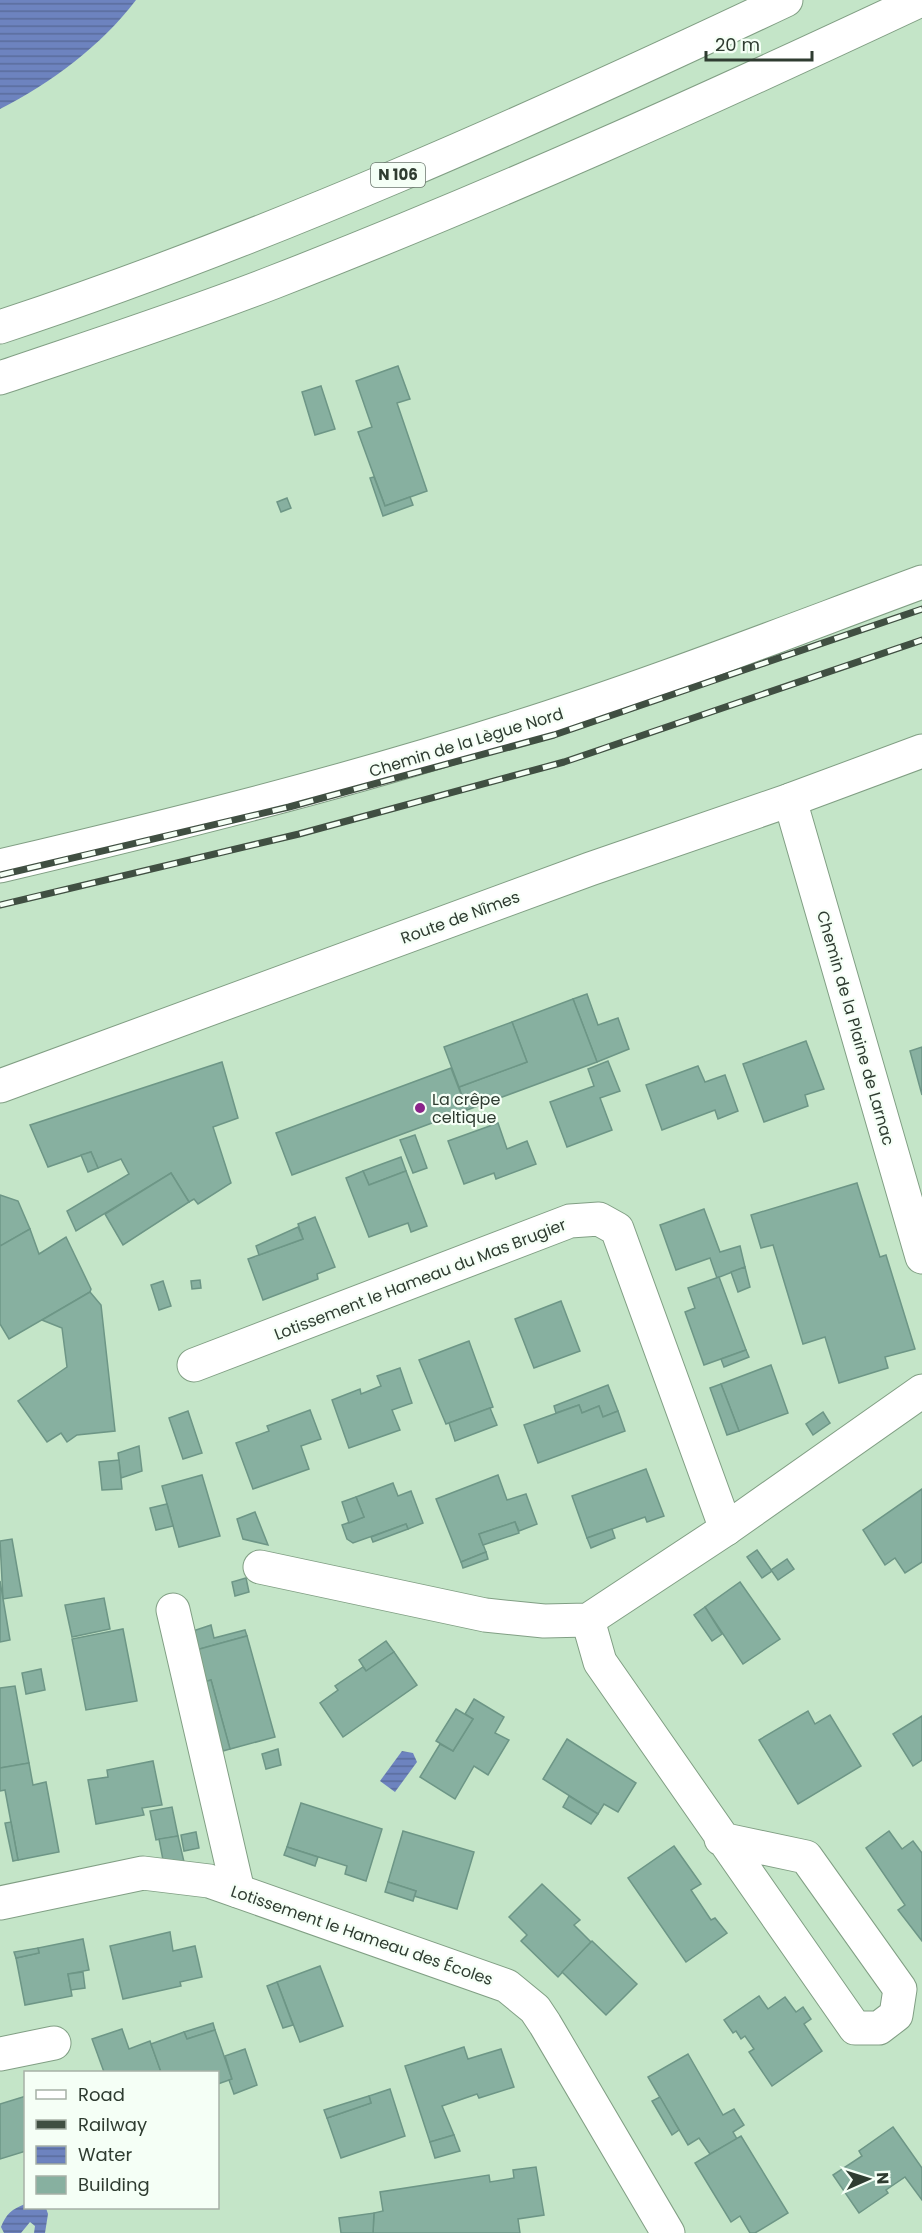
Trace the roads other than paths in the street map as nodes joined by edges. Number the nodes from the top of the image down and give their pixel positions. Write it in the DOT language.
graph roads {
  1 [pos="786,0"];
  2 [pos="921,0"];
  3 [pos="0,327"];
  4 [pos="0,378"];
  5 [pos="922,582"];
  6 [pos="922,751"];
  7 [pos="790,800"];
  8 [pos="0,866"];
  9 [pos="0,1086"];
  10 [pos="922,1257"];
  11 [pos="194,1365"];
  12 [pos="922,1391"];
  13 [pos="726,1528"];
  14 [pos="260,1567"];
  15 [pos="173,1610"];
  16 [pos="588,1620"];
  17 [pos="722,1839"];
  18 [pos="224,1886"];
  19 [pos="0,1903"];
  20 [pos="54,2043"];
  21 [pos="0,2054"];
  22 [pos="668,2233"];
  1 -- 3 [label="main road, N 106"];
  2 -- 4 [label="main road"];
  5 -- 8 [label="main road, Chemin de la Lègue Nord"];
  6 -- 7 [label="main road, Route de Nîmes"];
  7 -- 9 [label="main road, Route de Nîmes"];
  7 -- 10 [label="main road, Chemin de la Plaine de Larnac"];
  11 -- 13 [label="main road, Lotissement le Hameau du Mas Brugier"];
  12 -- 13 [label="main road"];
  13 -- 16 [label="main road"];
  14 -- 16 [label="main road"];
  15 -- 18 [label="main road"];
  16 -- 17 [label="main road"];
  17 -- 17 [label="main road"];
  18 -- 19 [label="main road, Lotissement le Hameau des Écoles"];
  18 -- 22 [label="main road, Lotissement le Hameau des Écoles"];
  20 -- 21 [label="main road"];
}
